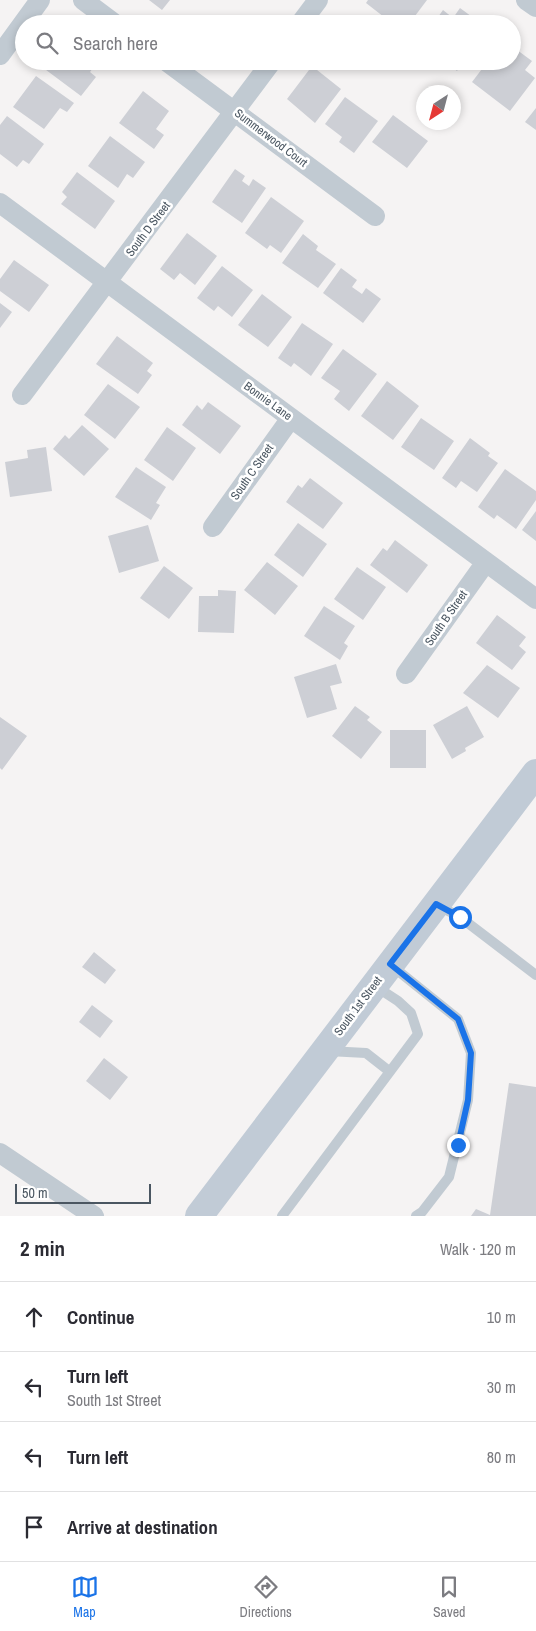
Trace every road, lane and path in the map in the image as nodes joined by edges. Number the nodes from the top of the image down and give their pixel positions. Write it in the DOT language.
graph roads {
  1 [pos="40,0"];
  2 [pos="83,0"];
  3 [pos="318,0"];
  4 [pos="526,0"];
  5 [pos="536,7"];
  6 [pos="29,15"];
  7 [pos="103,15"];
  8 [pos="307,15"];
  9 [pos="15,35"];
  10 [pos="0,56"];
  11 [pos="178,70"];
  12 [pos="265,70"];
  13 [pos="235,112"];
  14 [pos="0,203"];
  15 [pos="375,216"];
  16 [pos="108,282"];
  17 [pos="22,395"];
  18 [pos="291,418"];
  19 [pos="213,527"];
  20 [pos="486,562"];
  21 [pos="536,599"];
  22 [pos="406,674"];
  23 [pos="536,773"];
  24 [pos="436,904"];
  25 [pos="390,964"];
  26 [pos="536,975"];
  27 [pos="374,986"];
  28 [pos="325,1051"];
  29 [pos="390,1071"];
  30 [pos="0,1153"];
  31 [pos="94,1216"];
  32 [pos="199,1216"];
  33 [pos="282,1216"];
  34 [pos="416,1216"];
  1 -- 6 [label="street"];
  2 -- 7 [label="street"];
  3 -- 8 [label="street"];
  4 -- 5 [label="street"];
  9 -- 10 [label="street"];
  11 -- 13 [label="street, Summerwood Court"];
  12 -- 13 [label="street, South D Street"];
  13 -- 15 [label="street, Summerwood Court"];
  13 -- 16 [label="street, South D Street"];
  14 -- 16 [label="street, Bonnie Lane"];
  16 -- 17 [label="street, South D Street"];
  16 -- 18 [label="street, Bonnie Lane"];
  18 -- 19 [label="street, South C Street"];
  18 -- 20 [label="street, Bonnie Lane"];
  20 -- 21 [label="street, Bonnie Lane"];
  20 -- 22 [label="street, South B Street"];
  23 -- 24 [label="main road, South 1st Street"];
  24 -- 25 [label="main road, South 1st Street"];
  24 -- 26 [label="lane"];
  25 -- 27 [label="main road, South 1st Street"];
  25 -- 34 [label="lane"];
  27 -- 28 [label="main road, South 1st Street"];
  27 -- 29 [label="lane"];
  28 -- 29 [label="lane"];
  28 -- 32 [label="main road, South 1st Street"];
  29 -- 33 [label="lane"];
  30 -- 31 [label="street"];
}
